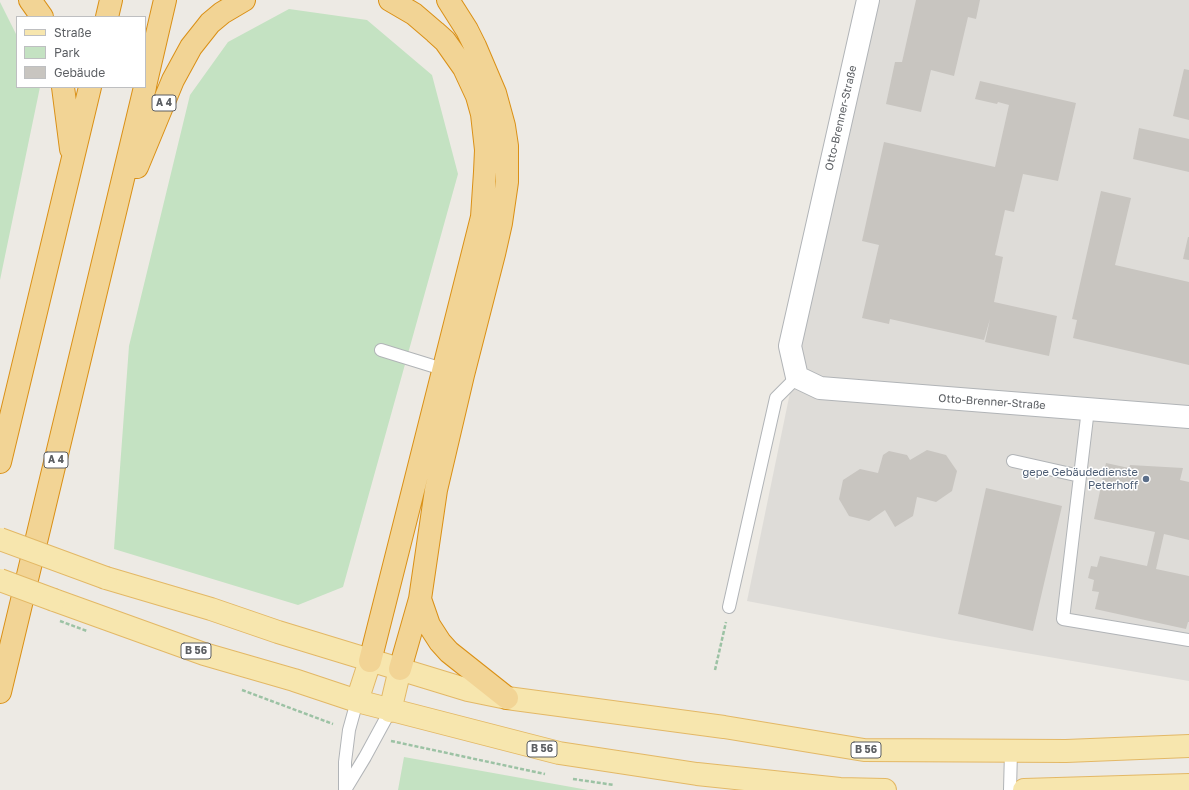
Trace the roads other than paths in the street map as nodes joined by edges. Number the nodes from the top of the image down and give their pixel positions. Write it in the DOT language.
graph roads {
  1 [pos="30,0"];
  2 [pos="111,0"];
  3 [pos="165,0"];
  4 [pos="244,0"];
  5 [pos="390,0"];
  6 [pos="448,0"];
  7 [pos="868,0"];
  8 [pos="41,16"];
  9 [pos="107,16"];
  10 [pos="146,83"];
  11 [pos="63,88"];
  12 [pos="90,88"];
  13 [pos="145,88"];
  14 [pos="73,161"];
  15 [pos="112,227"];
  16 [pos="381,350"];
  17 [pos="454,372"];
  18 [pos="798,377"];
  19 [pos="1088,409"];
  20 [pos="1189,417"];
  21 [pos="1013,461"];
  22 [pos="0,462"];
  23 [pos="1080,476"];
  24 [pos="0,539"];
  25 [pos="0,580"];
  26 [pos="420,599"];
  27 [pos="729,607"];
  28 [pos="1189,640"];
  29 [pos="370,660"];
  30 [pos="400,669"];
  31 [pos="0,692"];
  32 [pos="507,698"];
  33 [pos="357,701"];
  34 [pos="390,711"];
  35 [pos="1189,746"];
  36 [pos="1011,751"];
  37 [pos="1189,785"];
  38 [pos="885,790"];
  39 [pos="1010,790"];
  40 [pos="1024,790"];
  1 -- 8 [label="highway"];
  2 -- 9 [label="highway"];
  3 -- 10 [label="highway, A 4"];
  4 -- 15 [label="highway, A 4"];
  5 -- 17 [label="highway"];
  6 -- 17 [label="highway"];
  7 -- 18 [label="street, Otto-Brenner-Straße"];
  11 -- 14 [label="highway"];
  12 -- 14 [label="highway"];
  13 -- 15 [label="highway, A 4"];
  14 -- 22 [label="highway"];
  15 -- 31 [label="highway, A 4"];
  16 -- 17 [label="lane"];
  17 -- 26 [label="highway"];
  17 -- 29 [label="highway"];
  18 -- 19 [label="street, Otto-Brenner-Straße"];
  18 -- 27 [label="lane"];
  19 -- 20 [label="street, Otto-Brenner-Straße"];
  19 -- 23 [label="lane"];
  21 -- 23 [label="lane"];
  23 -- 28 [label="lane"];
  24 -- 29 [label="main road, B 56, bridge"];
  25 -- 33 [label="main road, B 56, bridge"];
  26 -- 30 [label="highway"];
  26 -- 32 [label="highway"];
  29 -- 30 [label="main road, B 56"];
  29 -- 33 [label="main road"];
  30 -- 32 [label="main road, B 56"];
  30 -- 34 [label="main road"];
  32 -- 36 [label="main road, B 56"];
  33 -- 34 [label="main road, B 56"];
  33 -- 34 [label="lane"];
  34 -- 38 [label="main road, B 56"];
  35 -- 36 [label="main road, B 56"];
  36 -- 39 [label="lane"];
  37 -- 40 [label="main road"];
}
